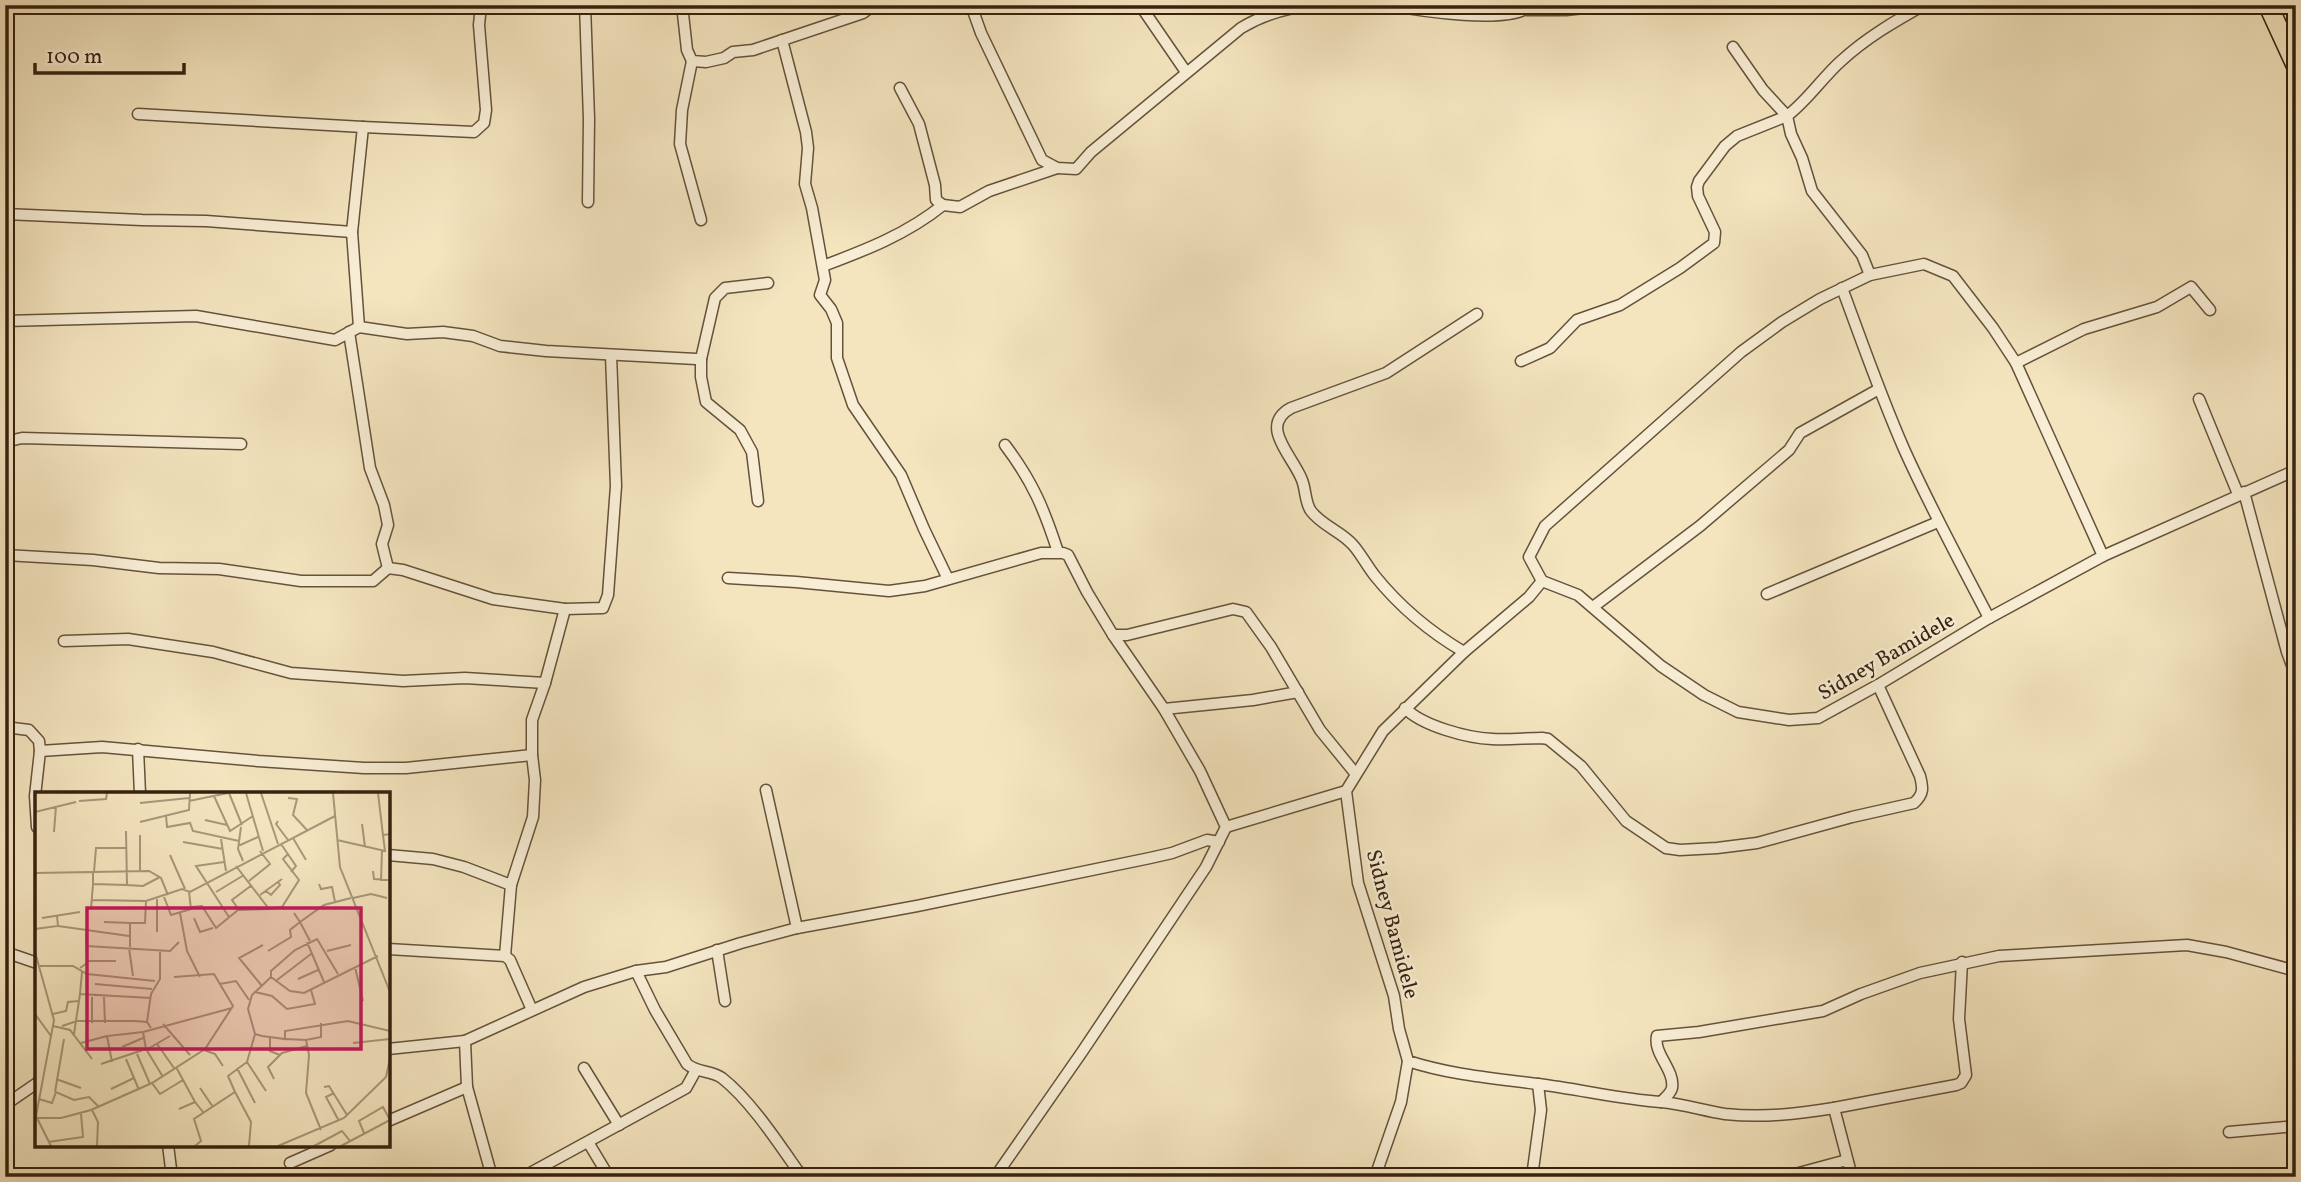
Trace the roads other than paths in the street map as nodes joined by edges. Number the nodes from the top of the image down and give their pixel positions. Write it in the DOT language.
graph roads {
  1 [pos="481,5"];
  2 [pos="585,5"];
  3 [pos="682,5"];
  4 [pos="874,5"];
  5 [pos="971,5"];
  6 [pos="1140,5"];
  7 [pos="1316,5"];
  8 [pos="1390,5"];
  9 [pos="1610,5"];
  10 [pos="1924,5"];
  11 [pos="2268,5"];
  12 [pos="1533,8"];
  13 [pos="1269,10"];
  14 [pos="782,40"];
  15 [pos="1733,47"];
  16 [pos="692,61"];
  17 [pos="2296,66"];
  18 [pos="1186,72"];
  19 [pos="900,88"];
  20 [pos="138,114"];
  21 [pos="1787,117"];
  22 [pos="363,127"];
  23 [pos="1057,168"];
  24 [pos="589,202"];
  25 [pos="943,205"];
  26 [pos="5,214"];
  27 [pos="701,220"];
  28 [pos="352,233"];
  29 [pos="823,266"];
  30 [pos="1870,275"];
  31 [pos="768,283"];
  32 [pos="1842,288"];
  33 [pos="2210,310"];
  34 [pos="1477,314"];
  35 [pos="5,321"];
  36 [pos="359,327"];
  37 [pos="349,332"];
  38 [pos="611,355"];
  39 [pos="701,359"];
  40 [pos="1521,360"];
  41 [pos="2016,363"];
  42 [pos="1879,389"];
  43 [pos="2199,400"];
  44 [pos="5,442"];
  45 [pos="240,444"];
  46 [pos="1005,445"];
  47 [pos="2296,470"];
  48 [pos="2241,493"];
  49 [pos="758,501"];
  50 [pos="1938,522"];
  51 [pos="1058,552"];
  52 [pos="5,555"];
  53 [pos="2103,556"];
  54 [pos="388,568"];
  55 [pos="728,578"];
  56 [pos="948,579"];
  57 [pos="1542,581"];
  58 [pos="1767,594"];
  59 [pos="1593,607"];
  60 [pos="565,609"];
  61 [pos="1989,618"];
  62 [pos="1113,635"];
  63 [pos="1127,635"];
  64 [pos="64,641"];
  65 [pos="1121,648"];
  66 [pos="1464,652"];
  67 [pos="2296,676"];
  68 [pos="545,683"];
  69 [pos="1878,685"];
  70 [pos="1298,692"];
  71 [pos="1405,708"];
  72 [pos="1164,709"];
  73 [pos="5,727"];
  74 [pos="138,749"];
  75 [pos="40,751"];
  76 [pos="531,755"];
  77 [pos="1355,774"];
  78 [pos="766,790"];
  79 [pos="1346,791"];
  80 [pos="140,792"];
  81 [pos="35,806"];
  82 [pos="1226,827"];
  83 [pos="1219,842"];
  84 [pos="390,855"];
  85 [pos="511,885"];
  86 [pos="797,928"];
  87 [pos="390,949"];
  88 [pos="717,950"];
  89 [pos="5,953"];
  90 [pos="505,956"];
  91 [pos="35,962"];
  92 [pos="1962,962"];
  93 [pos="636,971"];
  94 [pos="2296,971"];
  95 [pos="725,1000"];
  96 [pos="532,1010"];
  97 [pos="465,1041"];
  98 [pos="390,1049"];
  99 [pos="1408,1061"];
  100 [pos="584,1068"];
  101 [pos="696,1070"];
  102 [pos="35,1084"];
  103 [pos="1538,1084"];
  104 [pos="467,1087"];
  105 [pos="1661,1102"];
  106 [pos="5,1105"];
  107 [pos="1834,1108"];
  108 [pos="390,1120"];
  109 [pos="619,1125"];
  110 [pos="2296,1126"];
  111 [pos="2229,1132"];
  112 [pos="588,1142"];
  113 [pos="168,1147"];
  114 [pos="326,1147"];
  115 [pos="1847,1160"];
  116 [pos="290,1163"];
  117 [pos="798,1175"];
  118 [pos="172,1177"];
  119 [pos="492,1177"];
  120 [pos="523,1177"];
  121 [pos="609,1177"];
  122 [pos="995,1177"];
  123 [pos="1376,1177"];
  124 [pos="1532,1177"];
  125 [pos="1784,1177"];
  126 [pos="1852,1177"];
  1 -- 22 [label="street"];
  2 -- 24 [label="street"];
  3 -- 16 [label="street"];
  4 -- 14 [label="street"];
  5 -- 23 [label="street"];
  6 -- 18 [label="street"];
  7 -- 13 [label="street"];
  8 -- 12 [label="street"];
  9 -- 12 [label="street"];
  10 -- 21 [label="street"];
  11 -- 17 [label="highway"];
  13 -- 18 [label="street"];
  14 -- 16 [label="street"];
  14 -- 29 [label="street"];
  15 -- 21 [label="street"];
  16 -- 27 [label="street"];
  18 -- 23 [label="street"];
  19 -- 25 [label="street"];
  20 -- 22 [label="street"];
  21 -- 30 [label="street"];
  21 -- 40 [label="street"];
  22 -- 28 [label="street"];
  23 -- 25 [label="street"];
  25 -- 29 [label="street"];
  26 -- 28 [label="street"];
  28 -- 36 [label="street"];
  29 -- 56 [label="street"];
  30 -- 32 [label="street"];
  30 -- 41 [label="street"];
  31 -- 39 [label="street"];
  32 -- 42 [label="street"];
  32 -- 57 [label="street"];
  33 -- 41 [label="street"];
  34 -- 66 [label="street"];
  35 -- 37 [label="street"];
  36 -- 37 [label="street"];
  36 -- 38 [label="street"];
  37 -- 54 [label="street"];
  38 -- 39 [label="street"];
  38 -- 60 [label="street"];
  39 -- 49 [label="street"];
  41 -- 53 [label="street"];
  42 -- 50 [label="street"];
  42 -- 59 [label="street"];
  43 -- 48 [label="street"];
  44 -- 45 [label="street"];
  46 -- 51 [label="street"];
  47 -- 48 [label="street, Sidney Bamidele"];
  48 -- 53 [label="street, Sidney Bamidele"];
  48 -- 67 [label="street"];
  50 -- 58 [label="street"];
  50 -- 61 [label="street"];
  51 -- 56 [label="street"];
  51 -- 62 [label="street"];
  52 -- 54 [label="street"];
  53 -- 61 [label="street, Sidney Bamidele"];
  54 -- 60 [label="street"];
  55 -- 56 [label="street"];
  57 -- 59 [label="street, Sidney Bamidele"];
  57 -- 66 [label="street"];
  59 -- 69 [label="street, Sidney Bamidele"];
  60 -- 68 [label="street"];
  61 -- 69 [label="street, Sidney Bamidele"];
  62 -- 63 [label="street"];
  62 -- 65 [label="street"];
  63 -- 65 [label="street"];
  63 -- 70 [label="street"];
  64 -- 68 [label="street"];
  65 -- 72 [label="street"];
  66 -- 71 [label="street"];
  68 -- 76 [label="street"];
  69 -- 71 [label="street"];
  70 -- 72 [label="street"];
  70 -- 77 [label="street"];
  71 -- 77 [label="street"];
  72 -- 82 [label="street"];
  73 -- 75 [label="street"];
  74 -- 75 [label="street"];
  74 -- 76 [label="street"];
  74 -- 80 [label="street"];
  75 -- 81 [label="street"];
  76 -- 85 [label="street"];
  77 -- 79 [label="street"];
  78 -- 86 [label="street"];
  79 -- 82 [label="street"];
  79 -- 99 [label="street, Sidney Bamidele"];
  82 -- 83 [label="street"];
  83 -- 86 [label="street"];
  83 -- 122 [label="street"];
  84 -- 85 [label="street"];
  85 -- 90 [label="street"];
  86 -- 88 [label="street"];
  87 -- 90 [label="street"];
  88 -- 93 [label="street"];
  88 -- 95 [label="street"];
  89 -- 91 [label="street"];
  90 -- 96 [label="street"];
  92 -- 94 [label="street"];
  92 -- 105 [label="street"];
  92 -- 107 [label="street"];
  93 -- 96 [label="street"];
  93 -- 101 [label="street"];
  96 -- 97 [label="street"];
  97 -- 98 [label="street"];
  97 -- 104 [label="street"];
  99 -- 103 [label="street"];
  99 -- 123 [label="street"];
  100 -- 109 [label="street"];
  101 -- 109 [label="street"];
  101 -- 117 [label="street"];
  102 -- 106 [label="street"];
  103 -- 105 [label="street"];
  103 -- 124 [label="street"];
  104 -- 108 [label="street"];
  104 -- 119 [label="street"];
  105 -- 107 [label="street"];
  107 -- 115 [label="street"];
  109 -- 112 [label="street"];
  110 -- 111 [label="street"];
  112 -- 120 [label="street"];
  112 -- 121 [label="street"];
  113 -- 118 [label="street"];
  114 -- 116 [label="street"];
  115 -- 125 [label="street"];
  115 -- 126 [label="street"];
}
